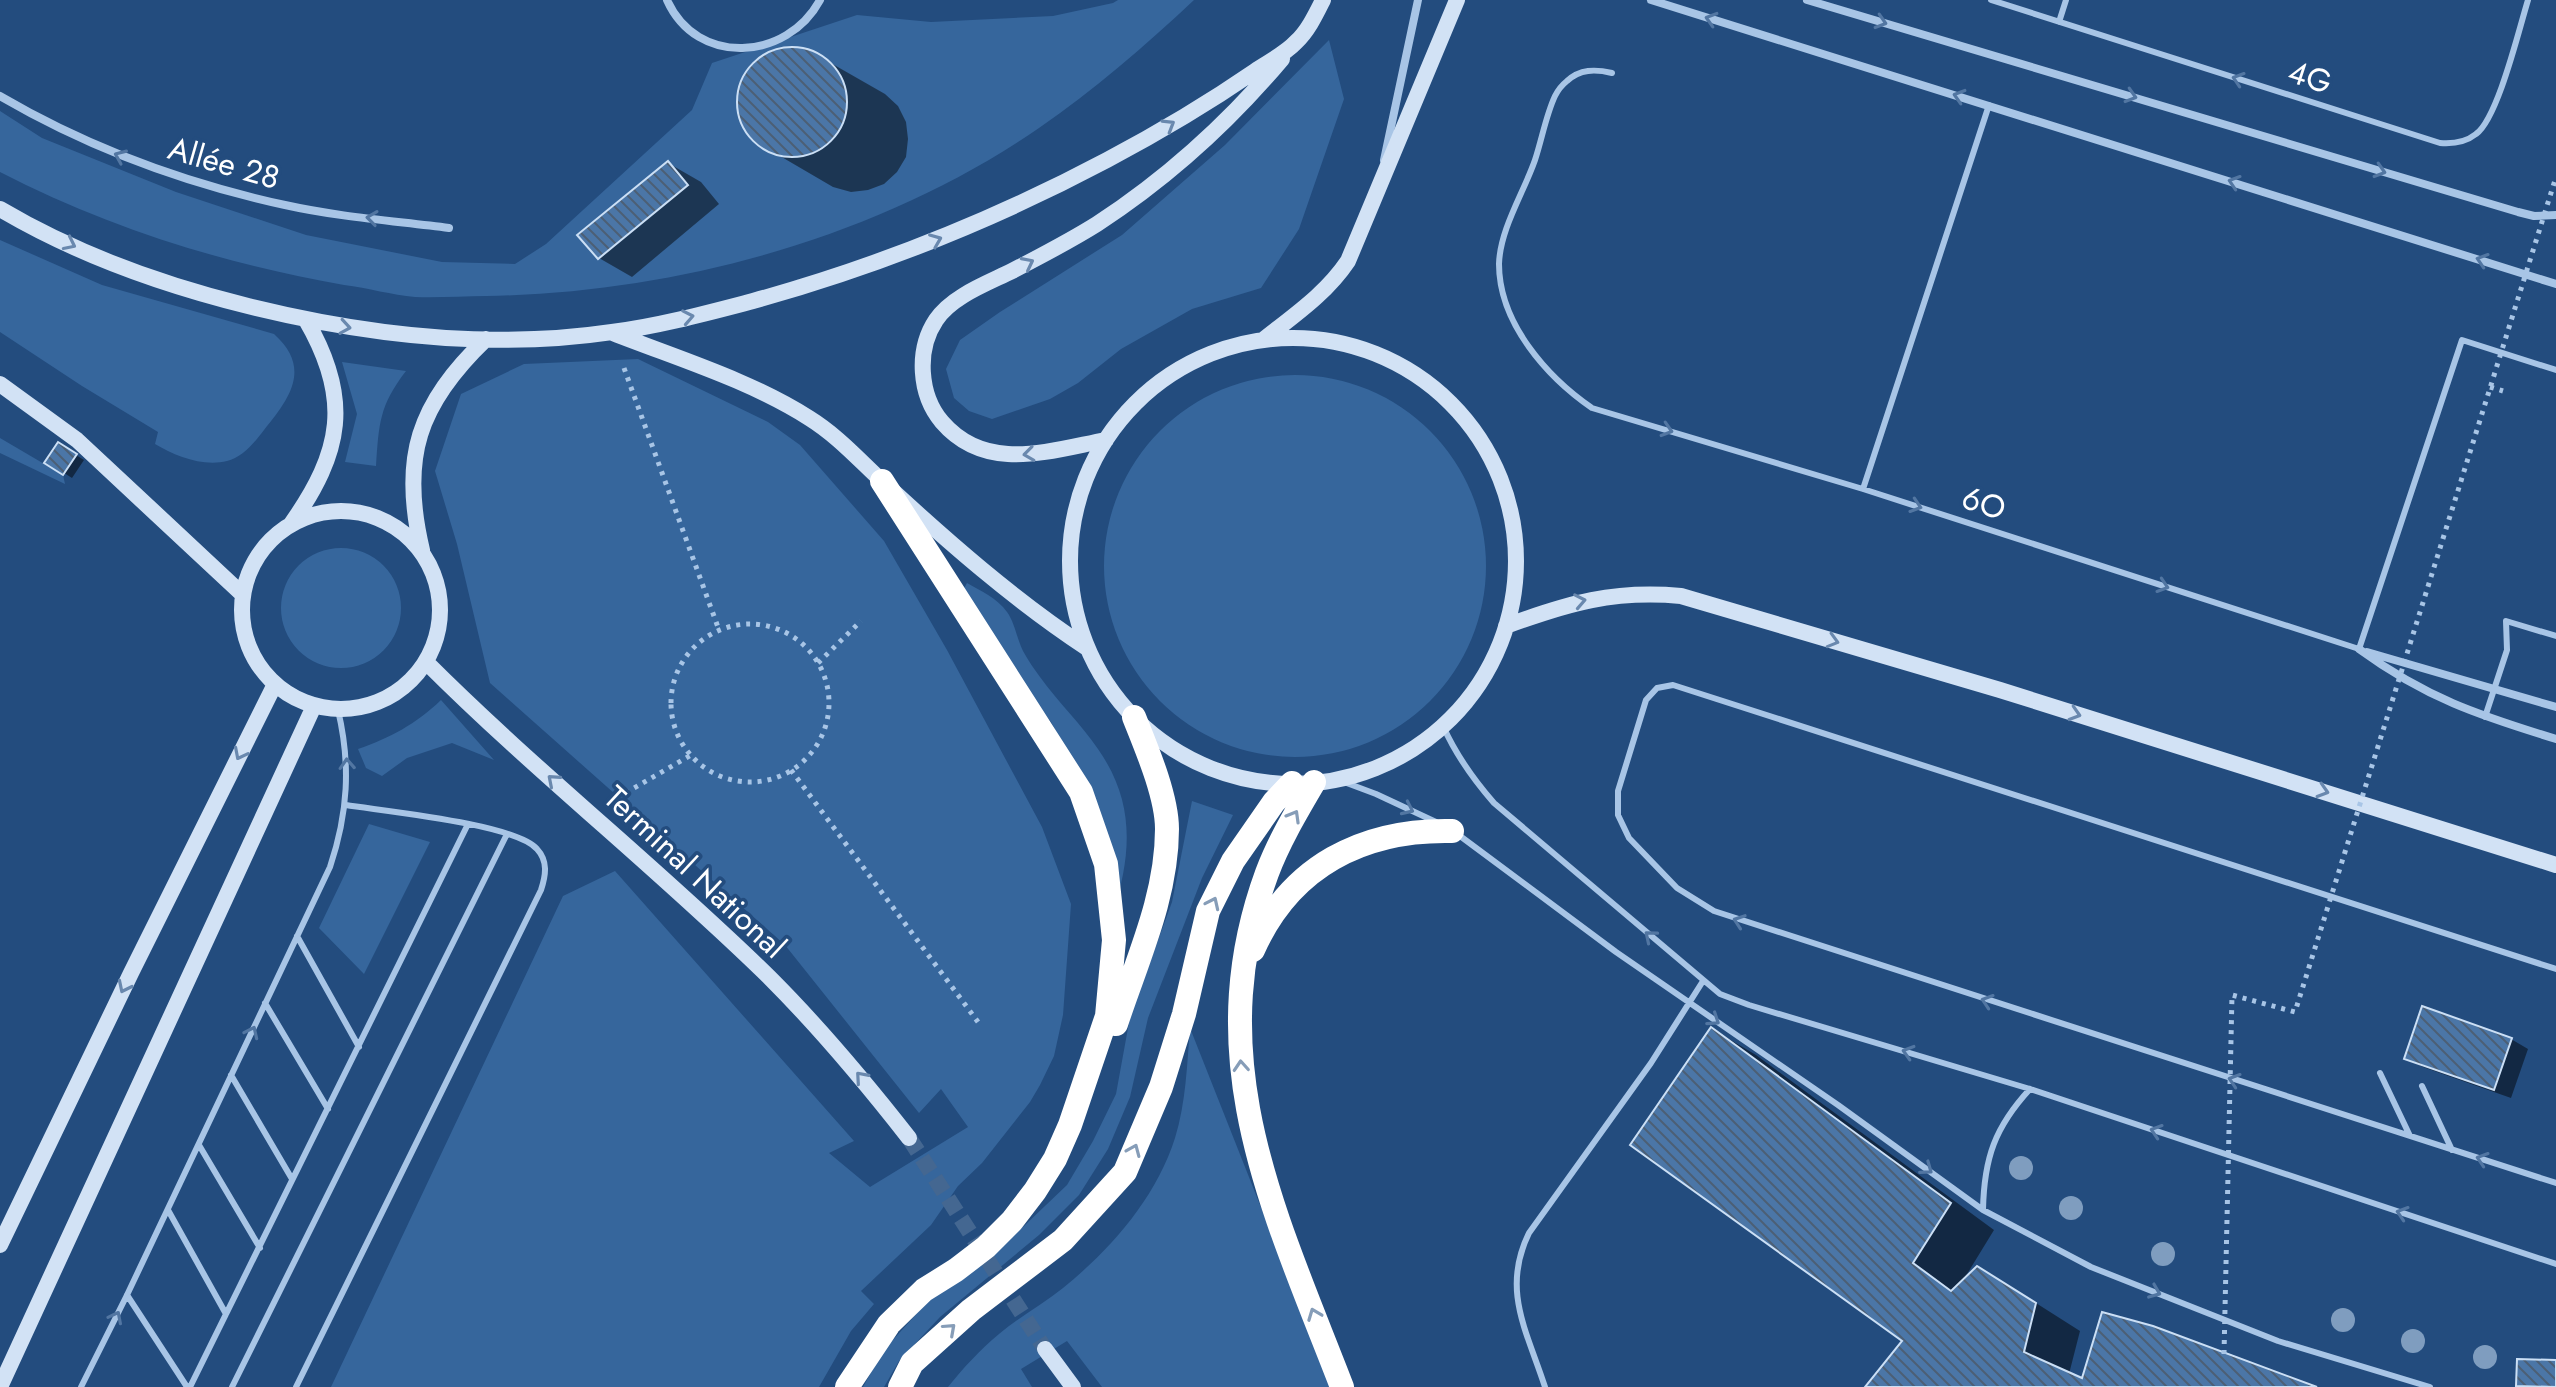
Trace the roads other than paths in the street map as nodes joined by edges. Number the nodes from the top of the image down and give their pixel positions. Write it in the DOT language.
graph roads {
  1 [pos="667,0"];
  2 [pos="820,0"];
  3 [pos="1323,0"];
  4 [pos="1418,0"];
  5 [pos="1651,0"];
  6 [pos="1807,0"];
  7 [pos="1991,0"];
  8 [pos="2066,0"];
  9 [pos="2528,0"];
  10 [pos="1458,1"];
  11 [pos="2059,22"];
  12 [pos="1296,43"];
  13 [pos="1612,73"];
  14 [pos="0,96"];
  15 [pos="1989,105"];
  16 [pos="1379,190"];
  17 [pos="0,209"];
  18 [pos="2556,215"];
  19 [pos="449,228"];
  20 [pos="2556,284"];
  21 [pos="306,320"];
  22 [pos="612,333"];
  23 [pos="486,339"];
  24 [pos="1263,340"];
  25 [pos="2556,370"];
  26 [pos="0,384"];
  27 [pos="1106,440"];
  28 [pos="882,481"];
  29 [pos="1863,489"];
  30 [pos="291,524"];
  31 [pos="422,552"];
  32 [pos="242,594"];
  33 [pos="1506,626"];
  34 [pos="2556,636"];
  35 [pos="1087,648"];
  36 [pos="2359,649"];
  37 [pos="426,662"];
  38 [pos="275,684"];
  39 [pos="2494,689"];
  40 [pos="314,706"];
  41 [pos="2556,707"];
  42 [pos="338,710"];
  43 [pos="1134,717"];
  44 [pos="2485,717"];
  45 [pos="1443,726"];
  46 [pos="2556,739"];
  47 [pos="1314,781"];
  48 [pos="346,805"];
  49 [pos="468,824"];
  50 [pos="1452,831"];
  51 [pos="507,834"];
  52 [pos="2556,865"];
  53 [pos="297,936"];
  54 [pos="2556,969"];
  55 [pos="1241,978"];
  56 [pos="1703,981"];
  57 [pos="1689,1002"];
  58 [pos="265,1003"];
  59 [pos="359,1047"];
  60 [pos="2380,1073"];
  61 [pos="231,1075"];
  62 [pos="2422,1086"];
  63 [pos="1081,1089"];
  64 [pos="2030,1089"];
  65 [pos="328,1109"];
  66 [pos="2410,1136"];
  67 [pos="909,1138"];
  68 [pos="199,1145"];
  69 [pos="2452,1150"];
  70 [pos="292,1179"];
  71 [pos="2556,1183"];
  72 [pos="168,1210"];
  73 [pos="1983,1210"];
  74 [pos="0,1245"];
  75 [pos="260,1248"];
  76 [pos="2556,1264"];
  77 [pos="127,1295"];
  78 [pos="226,1314"];
  79 [pos="1045,1349"];
  80 [pos="0,1387"];
  81 [pos="81,1387"];
  82 [pos="188,1387"];
  83 [pos="232,1387"];
  84 [pos="296,1387"];
  85 [pos="847,1387"];
  86 [pos="900,1387"];
  87 [pos="1073,1387"];
  88 [pos="1342,1387"];
  89 [pos="1545,1387"];
  90 [pos="2430,1387"];
  1 -- 2 [label="street"];
  3 -- 12 [label="main road"];
  4 -- 16 [label="street"];
  15 -- 5 [label="street, one-way"];
  6 -- 18 [label="street, one-way"];
  7 -- 11 [label="lane, 4G"];
  8 -- 11 [label="lane"];
  9 -- 11 [label="lane, 4G, one-way"];
  10 -- 16 [label="main road"];
  22 -- 12 [label="main road, one-way"];
  27 -- 12 [label="main road, one-way"];
  13 -- 29 [label="lane, 6O, one-way"];
  19 -- 14 [label="street, Allée 28, one-way"];
  20 -- 15 [label="street, one-way"];
  15 -- 29 [label="lane"];
  16 -- 24 [label="main road"];
  17 -- 21 [label="main road, one-way"];
  21 -- 23 [label="main road, one-way"];
  21 -- 30 [label="main road"];
  22 -- 23 [label="main road"];
  22 -- 28 [label="main road"];
  23 -- 31 [label="main road"];
  24 -- 27 [label="main road"];
  24 -- 33 [label="main road"];
  25 -- 36 [label="lane"];
  26 -- 32 [label="main road"];
  27 -- 35 [label="main road"];
  28 -- 35 [label="main road"];
  28 -- 63 [label="highway"];
  29 -- 36 [label="lane, 6O, one-way"];
  30 -- 31 [label="main road"];
  30 -- 32 [label="main road"];
  31 -- 37 [label="main road"];
  32 -- 38 [label="main road"];
  33 -- 45 [label="main road"];
  33 -- 52 [label="main road, one-way"];
  34 -- 39 [label="lane"];
  35 -- 43 [label="main road"];
  36 -- 39 [label="street"];
  36 -- 44 [label="street"];
  37 -- 42 [label="main road"];
  67 -- 37 [label="main road, Terminal National, one-way"];
  38 -- 40 [label="main road"];
  38 -- 74 [label="main road, one-way"];
  39 -- 41 [label="street"];
  39 -- 44 [label="lane"];
  40 -- 42 [label="main road"];
  40 -- 80 [label="main road"];
  48 -- 42 [label="lane, one-way"];
  43 -- 47 [label="main road"];
  43 -- 63 [label="highway"];
  44 -- 46 [label="street"];
  45 -- 47 [label="main road"];
  56 -- 45 [label="lane, one-way"];
  47 -- 50 [label="lane, one-way"];
  55 -- 47 [label="highway, one-way"];
  86 -- 47 [label="highway, one-way"];
  48 -- 49 [label="lane"];
  48 -- 53 [label="lane"];
  49 -- 51 [label="lane"];
  49 -- 59 [label="lane"];
  50 -- 55 [label="highway"];
  50 -- 57 [label="lane"];
  51 -- 83 [label="lane"];
  51 -- 84 [label="lane"];
  53 -- 58 [label="lane"];
  53 -- 59 [label="lane"];
  66 -- 54 [label="lane, one-way"];
  88 -- 55 [label="highway, one-way"];
  56 -- 57 [label="lane"];
  64 -- 56 [label="lane, one-way"];
  57 -- 73 [label="lane, one-way"];
  57 -- 89 [label="lane"];
  61 -- 58 [label="lane, one-way"];
  58 -- 65 [label="lane"];
  59 -- 65 [label="lane"];
  60 -- 66 [label="lane"];
  61 -- 68 [label="lane"];
  61 -- 70 [label="lane"];
  62 -- 69 [label="lane"];
  63 -- 85 [label="highway"];
  64 -- 73 [label="lane"];
  76 -- 64 [label="lane, one-way"];
  65 -- 70 [label="lane"];
  66 -- 69 [label="lane"];
  68 -- 72 [label="lane"];
  68 -- 75 [label="lane"];
  71 -- 69 [label="lane, one-way"];
  70 -- 75 [label="lane"];
  72 -- 77 [label="lane"];
  72 -- 78 [label="lane"];
  73 -- 90 [label="lane, one-way"];
  75 -- 78 [label="lane"];
  81 -- 77 [label="lane, one-way"];
  77 -- 82 [label="lane"];
  78 -- 82 [label="lane"];
  79 -- 87 [label="main road"];
}
